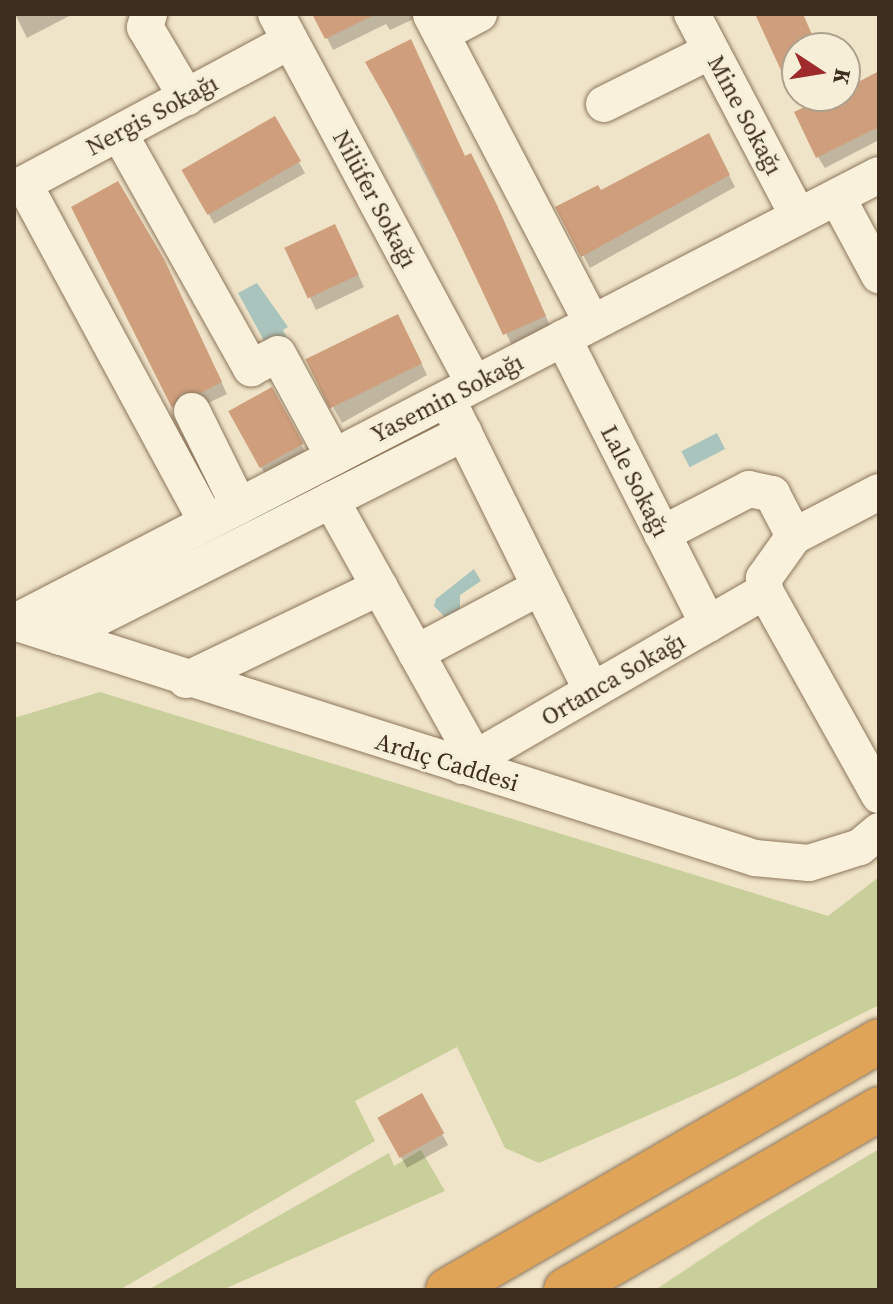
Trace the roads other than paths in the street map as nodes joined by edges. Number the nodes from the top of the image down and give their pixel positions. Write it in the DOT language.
graph roads {
  1 [pos="479,14"];
  2 [pos="692,14"];
  3 [pos="144,18"];
  4 [pos="436,24"];
  5 [pos="283,27"];
  6 [pos="711,51"];
  7 [pos="187,98"];
  8 [pos="604,104"];
  9 [pos="119,133"];
  10 [pos="879,175"];
  11 [pos="19,186"];
  12 [pos="837,197"];
  13 [pos="798,216"];
  14 [pos="879,275"];
  15 [pos="577,331"];
  16 [pos="460,392"];
  17 [pos="192,411"];
  18 [pos="464,433"];
  19 [pos="334,457"];
  20 [pos="879,492"];
  21 [pos="331,500"];
  22 [pos="239,506"];
  23 [pos="207,522"];
  24 [pos="662,534"];
  25 [pos="794,536"];
  26 [pos="380,587"];
  27 [pos="540,587"];
  28 [pos="765,591"];
  29 [pos="14,622"];
  30 [pos="708,624"];
  31 [pos="60,637"];
  32 [pos="416,653"];
  33 [pos="186,680"];
  34 [pos="592,691"];
  35 [pos="469,762"];
  36 [pos="879,795"];
  37 [pos="879,831"];
  38 [pos="879,1041"];
  39 [pos="879,1109"];
  40 [pos="448,1290"];
  41 [pos="566,1290"];
  1 -- 4 [label="street"];
  2 -- 6 [label="street, Mine Sokağı"];
  3 -- 7 [label="street"];
  4 -- 15 [label="street, Lale Sokağı"];
  5 -- 7 [label="street, Nergis Sokağı"];
  5 -- 16 [label="street, Nilüfer Sokağı"];
  6 -- 8 [label="street"];
  6 -- 13 [label="street, Mine Sokağı"];
  7 -- 9 [label="street, Nergis Sokağı"];
  9 -- 11 [label="street, Nergis Sokağı"];
  9 -- 19 [label="street"];
  10 -- 12 [label="street, Yasemin Sokağı"];
  11 -- 23 [label="street"];
  12 -- 13 [label="street, Yasemin Sokağı"];
  12 -- 14 [label="street"];
  13 -- 15 [label="street, Yasemin Sokağı"];
  15 -- 16 [label="street, Yasemin Sokağı"];
  15 -- 24 [label="street, Lale Sokağı"];
  16 -- 18 [label="street, Nilüfer Sokağı"];
  16 -- 19 [label="street, Yasemin Sokağı"];
  17 -- 22 [label="street"];
  18 -- 21 [label="street, Yasemin Sokağı"];
  18 -- 27 [label="street, Nilüfer Sokağı"];
  19 -- 22 [label="street, Yasemin Sokağı"];
  20 -- 25 [label="street"];
  21 -- 26 [label="street"];
  21 -- 31 [label="street, Yasemin Sokağı"];
  22 -- 23 [label="street, Yasemin Sokağı"];
  23 -- 29 [label="street, Yasemin Sokağı"];
  24 -- 25 [label="street"];
  24 -- 30 [label="street, Lale Sokağı"];
  25 -- 28 [label="street"];
  26 -- 32 [label="street"];
  26 -- 33 [label="street"];
  27 -- 32 [label="street"];
  27 -- 34 [label="street, Nilüfer Sokağı"];
  28 -- 30 [label="street, Ortanca Sokağı"];
  28 -- 36 [label="street"];
  29 -- 31 [label="street, Ardıç Caddesi"];
  30 -- 34 [label="street, Ortanca Sokağı"];
  31 -- 33 [label="street, Ardıç Caddesi"];
  32 -- 35 [label="street"];
  33 -- 35 [label="street, Ardıç Caddesi"];
  34 -- 35 [label="street, Ortanca Sokağı"];
  35 -- 37 [label="street, Ardıç Caddesi"];
  38 -- 40 [label="highway"];
  39 -- 41 [label="highway"];
}
